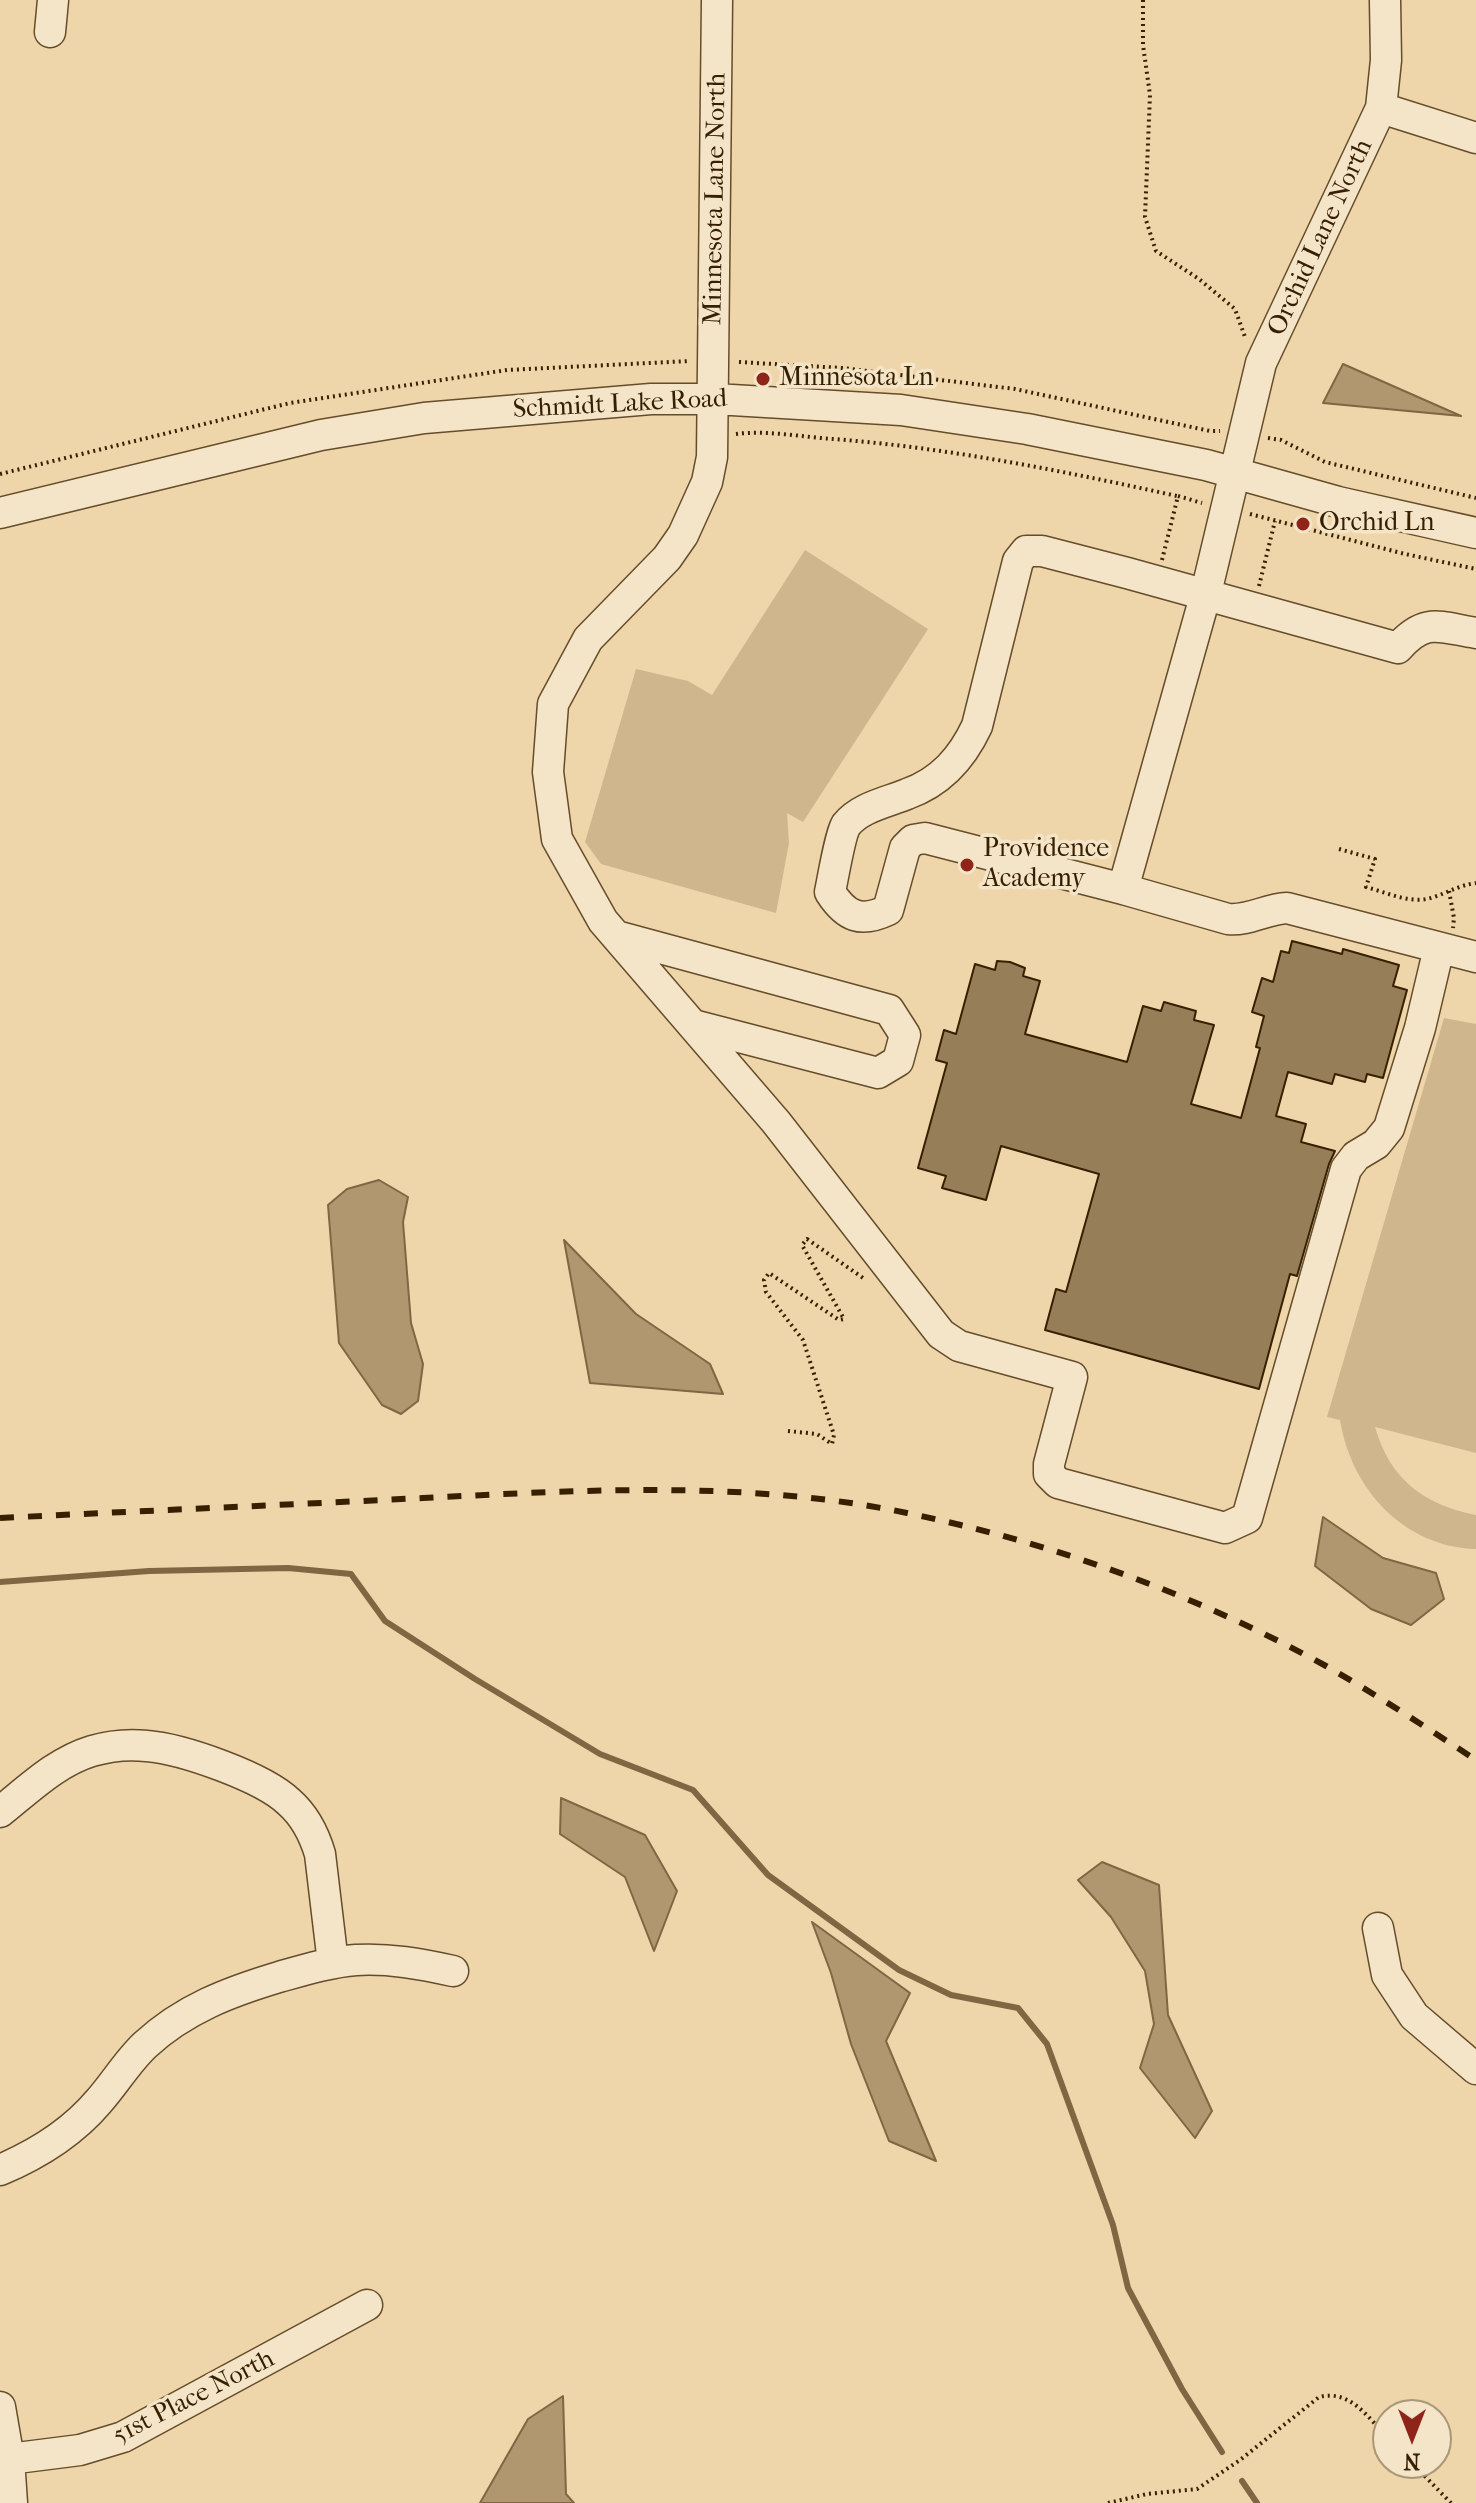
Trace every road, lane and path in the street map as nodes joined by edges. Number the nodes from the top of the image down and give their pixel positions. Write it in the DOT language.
graph roads {
  1 [pos="53,0"];
  2 [pos="717,0"];
  3 [pos="1143,0"];
  4 [pos="1385,0"];
  5 [pos="50,32"];
  6 [pos="1381,108"];
  7 [pos="1476,138"];
  8 [pos="1245,337"];
  9 [pos="715,399"];
  10 [pos="713,436"];
  11 [pos="1234,474"];
  12 [pos="1178,496"];
  13 [pos="1192,500"];
  14 [pos="0,513"];
  15 [pos="1476,533"];
  16 [pos="1476,569"];
  17 [pos="1157,580"];
  18 [pos="1206,593"];
  19 [pos="1254,607"];
  20 [pos="1476,633"];
  21 [pos="881,804"];
  22 [pos="913,840"];
  23 [pos="1339,849"];
  24 [pos="1476,883"];
  25 [pos="1123,889"];
  26 [pos="1449,891"];
  27 [pos="616,936"];
  28 [pos="1456,952"];
  29 [pos="693,1025"];
  30 [pos="869,1283"];
  31 [pos="788,1431"];
  32 [pos="0,1812"];
  33 [pos="1378,1928"];
  34 [pos="333,1963"];
  35 [pos="453,1971"];
  36 [pos="1476,2069"];
  37 [pos="0,2170"];
  38 [pos="367,2305"];
  39 [pos="0,2407"];
  40 [pos="1372,2421"];
  41 [pos="9,2459"];
  42 [pos="1428,2479"];
  43 [pos="12,2503"];
  44 [pos="1108,2503"];
  45 [pos="1451,2503"];
  1 -- 5 [label="street"];
  2 -- 9 [label="street, Minnesota Lane North"];
  3 -- 8 [label="path"];
  4 -- 6 [label="street, Orchid Lane North"];
  6 -- 7 [label="street"];
  6 -- 11 [label="street, Orchid Lane North"];
  9 -- 10 [label="street, Minnesota Lane North"];
  9 -- 11 [label="street, Schmidt Lake Road"];
  9 -- 14 [label="street, Schmidt Lake Road"];
  10 -- 12 [label="path"];
  10 -- 27 [label="street, Minnesota Lane North"];
  11 -- 15 [label="street, Schmidt Lake Road"];
  11 -- 18 [label="street, Orchid Lane North"];
  12 -- 13 [label="path"];
  12 -- 17 [label="path"];
  16 -- 19 [label="path"];
  17 -- 18 [label="street"];
  17 -- 21 [label="street"];
  18 -- 19 [label="street"];
  18 -- 25 [label="street, Orchid Lane North"];
  19 -- 20 [label="street"];
  21 -- 22 [label="street"];
  21 -- 22 [label="street"];
  22 -- 25 [label="street"];
  23 -- 26 [label="path"];
  24 -- 26 [label="path"];
  25 -- 28 [label="street"];
  26 -- 28 [label="path"];
  27 -- 29 [label="street, Minnesota Lane North"];
  27 -- 29 [label="street"];
  28 -- 29 [label="street, Minnesota Lane North"];
  30 -- 31 [label="path"];
  32 -- 34 [label="street"];
  33 -- 36 [label="street"];
  34 -- 35 [label="street"];
  34 -- 37 [label="street"];
  38 -- 41 [label="street, 51st Place North"];
  39 -- 41 [label="street"];
  40 -- 44 [label="path"];
  41 -- 43 [label="street"];
  42 -- 45 [label="path"];
}
